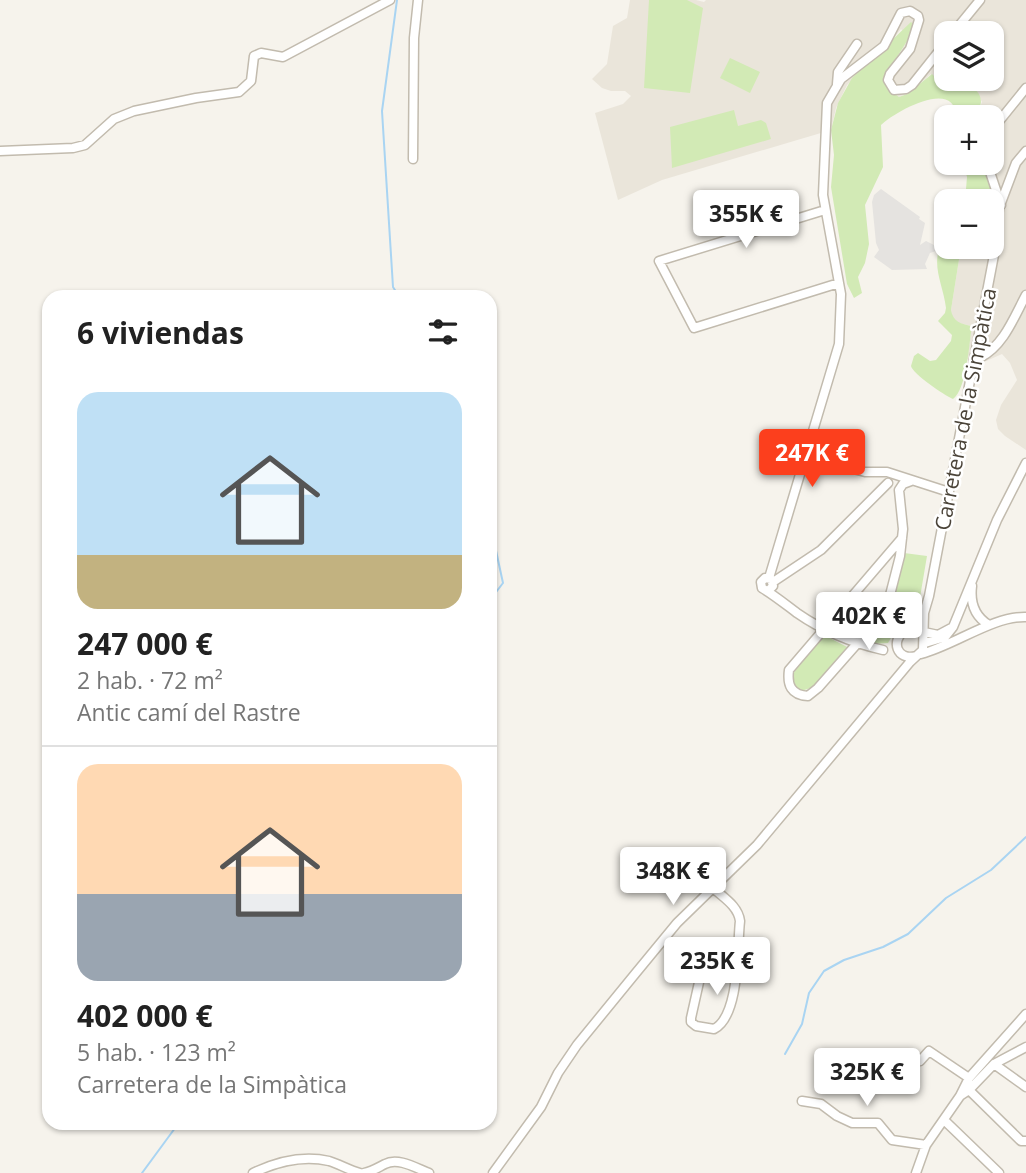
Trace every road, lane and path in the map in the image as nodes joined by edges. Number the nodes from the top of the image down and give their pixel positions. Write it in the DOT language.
graph roads {
  1 [pos="390,0"];
  2 [pos="418,0"];
  3 [pos="980,0"];
  4 [pos="963,21"];
  5 [pos="857,44"];
  6 [pos="934,57"];
  7 [pos="837,84"];
  8 [pos="1026,89"];
  9 [pos="1004,116"];
  10 [pos="0,151"];
  11 [pos="1026,151"];
  12 [pos="413,159"];
  13 [pos="991,175"];
  14 [pos="1011,177"];
  15 [pos="992,178"];
  16 [pos="995,189"];
  17 [pos="1004,195"];
  18 [pos="825,211"];
  19 [pos="991,259"];
  20 [pos="839,283"];
  21 [pos="1026,295"];
  22 [pos="976,353"];
  23 [pos="807,457"];
  24 [pos="1026,463"];
  25 [pos="895,485"];
  26 [pos="949,492"];
  27 [pos="902,538"];
  28 [pos="972,579"];
  29 [pos="771,583"];
  30 [pos="924,613"];
  31 [pos="1026,617"];
  32 [pos="989,625"];
  33 [pos="824,628"];
  34 [pos="897,637"];
  35 [pos="919,641"];
  36 [pos="858,643"];
  37 [pos="883,650"];
  38 [pos="901,654"];
  39 [pos="898,677"];
  40 [pos="713,888"];
  41 [pos="738,940"];
  42 [pos="1026,1014"];
  43 [pos="1026,1047"];
  44 [pos="920,1061"];
  45 [pos="994,1064"];
  46 [pos="969,1078"];
  47 [pos="1026,1087"];
  48 [pos="970,1090"];
  49 [pos="960,1096"];
  50 [pos="802,1101"];
  51 [pos="944,1120"];
  52 [pos="1026,1141"];
  53 [pos="926,1145"];
  54 [pos="253,1173"];
  55 [pos="362,1173"];
  56 [pos="429,1173"];
  57 [pos="493,1173"];
  58 [pos="916,1173"];
  59 [pos="999,1173"];
  1 -- 10 [label="street"];
  2 -- 12 [label="street"];
  3 -- 4 [label="street"];
  5 -- 7 [label="street"];
  6 -- 7 [label="street"];
  7 -- 18 [label="street"];
  8 -- 9 [label="street"];
  11 -- 14 [label="street"];
  13 -- 15 [label="street"];
  14 -- 15 [label="street"];
  14 -- 17 [label="street"];
  15 -- 16 [label="street"];
  18 -- 20 [label="street"];
  18 -- 20 [label="street"];
  19 -- 22 [label="street, Carretera de la Simpàtica"];
  20 -- 23 [label="street"];
  21 -- 22 [label="street"];
  22 -- 26 [label="street, Carretera de la Simpàtica"];
  23 -- 25 [label="street"];
  23 -- 29 [label="street"];
  24 -- 28 [label="street"];
  25 -- 26 [label="street"];
  25 -- 27 [label="street"];
  25 -- 29 [label="street"];
  26 -- 30 [label="street, Carretera de la Simpàtica"];
  27 -- 33 [label="street"];
  27 -- 36 [label="street"];
  28 -- 32 [label="street"];
  28 -- 35 [label="street"];
  29 -- 33 [label="street"];
  30 -- 35 [label="street, Carretera de la Simpàtica"];
  30 -- 35 [label="street"];
  31 -- 32 [label="street"];
  32 -- 35 [label="street"];
  33 -- 36 [label="street"];
  33 -- 36 [label="street"];
  34 -- 35 [label="street"];
  34 -- 37 [label="street"];
  34 -- 38 [label="street"];
  35 -- 38 [label="street"];
  35 -- 39 [label="street"];
  36 -- 37 [label="street"];
  37 -- 38 [label="street"];
  38 -- 39 [label="street"];
  39 -- 40 [label="street"];
  40 -- 41 [label="street"];
  40 -- 57 [label="street"];
  41 -- 41 [label="street"];
  42 -- 46 [label="street"];
  43 -- 45 [label="street"];
  44 -- 46 [label="street"];
  45 -- 47 [label="street"];
  45 -- 48 [label="street"];
  46 -- 49 [label="street"];
  48 -- 49 [label="street"];
  48 -- 52 [label="street"];
  49 -- 51 [label="street"];
  50 -- 53 [label="street"];
  51 -- 53 [label="street"];
  51 -- 59 [label="street"];
  53 -- 58 [label="street"];
  54 -- 55 [label="street"];
  55 -- 56 [label="street"];
}
